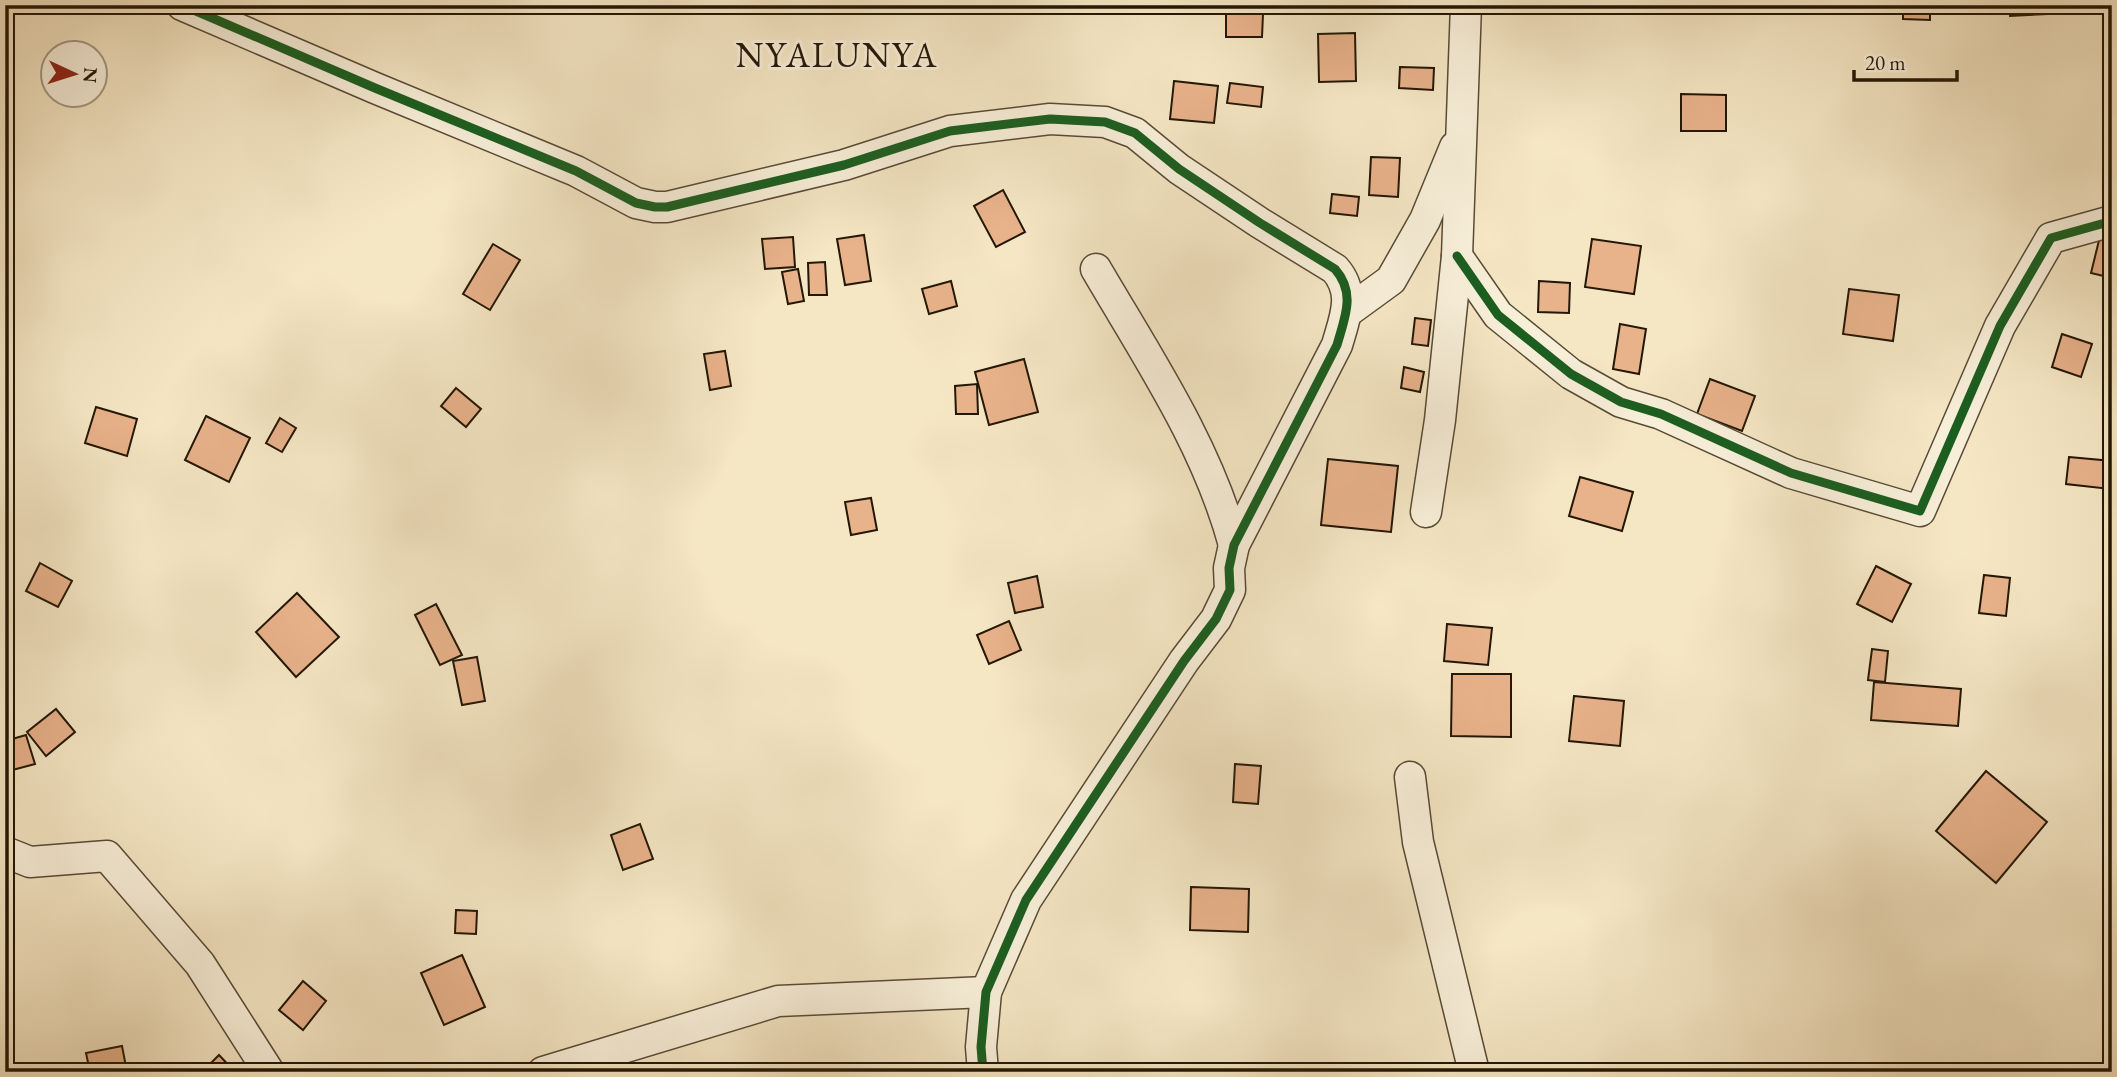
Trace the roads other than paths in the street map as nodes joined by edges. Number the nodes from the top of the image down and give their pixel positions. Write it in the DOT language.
graph roads {
  1 [pos="182,5"];
  2 [pos="1466,5"];
  3 [pos="1462,130"];
  4 [pos="2112,221"];
  5 [pos="1457,256"];
  6 [pos="1096,269"];
  7 [pos="1347,312"];
  8 [pos="1426,512"];
  9 [pos="1234,545"];
  10 [pos="1410,777"];
  11 [pos="5,852"];
  12 [pos="985,992"];
  13 [pos="269,1072"];
  14 [pos="543,1072"];
  15 [pos="983,1072"];
  16 [pos="1474,1072"];
  1 -- 7 [label="street"];
  2 -- 3 [label="street"];
  3 -- 5 [label="street"];
  3 -- 7 [label="street"];
  4 -- 5 [label="street"];
  5 -- 8 [label="street"];
  6 -- 9 [label="street"];
  7 -- 9 [label="street"];
  9 -- 12 [label="street"];
  10 -- 16 [label="street"];
  11 -- 13 [label="street"];
  12 -- 14 [label="street"];
  12 -- 15 [label="street"];
}
